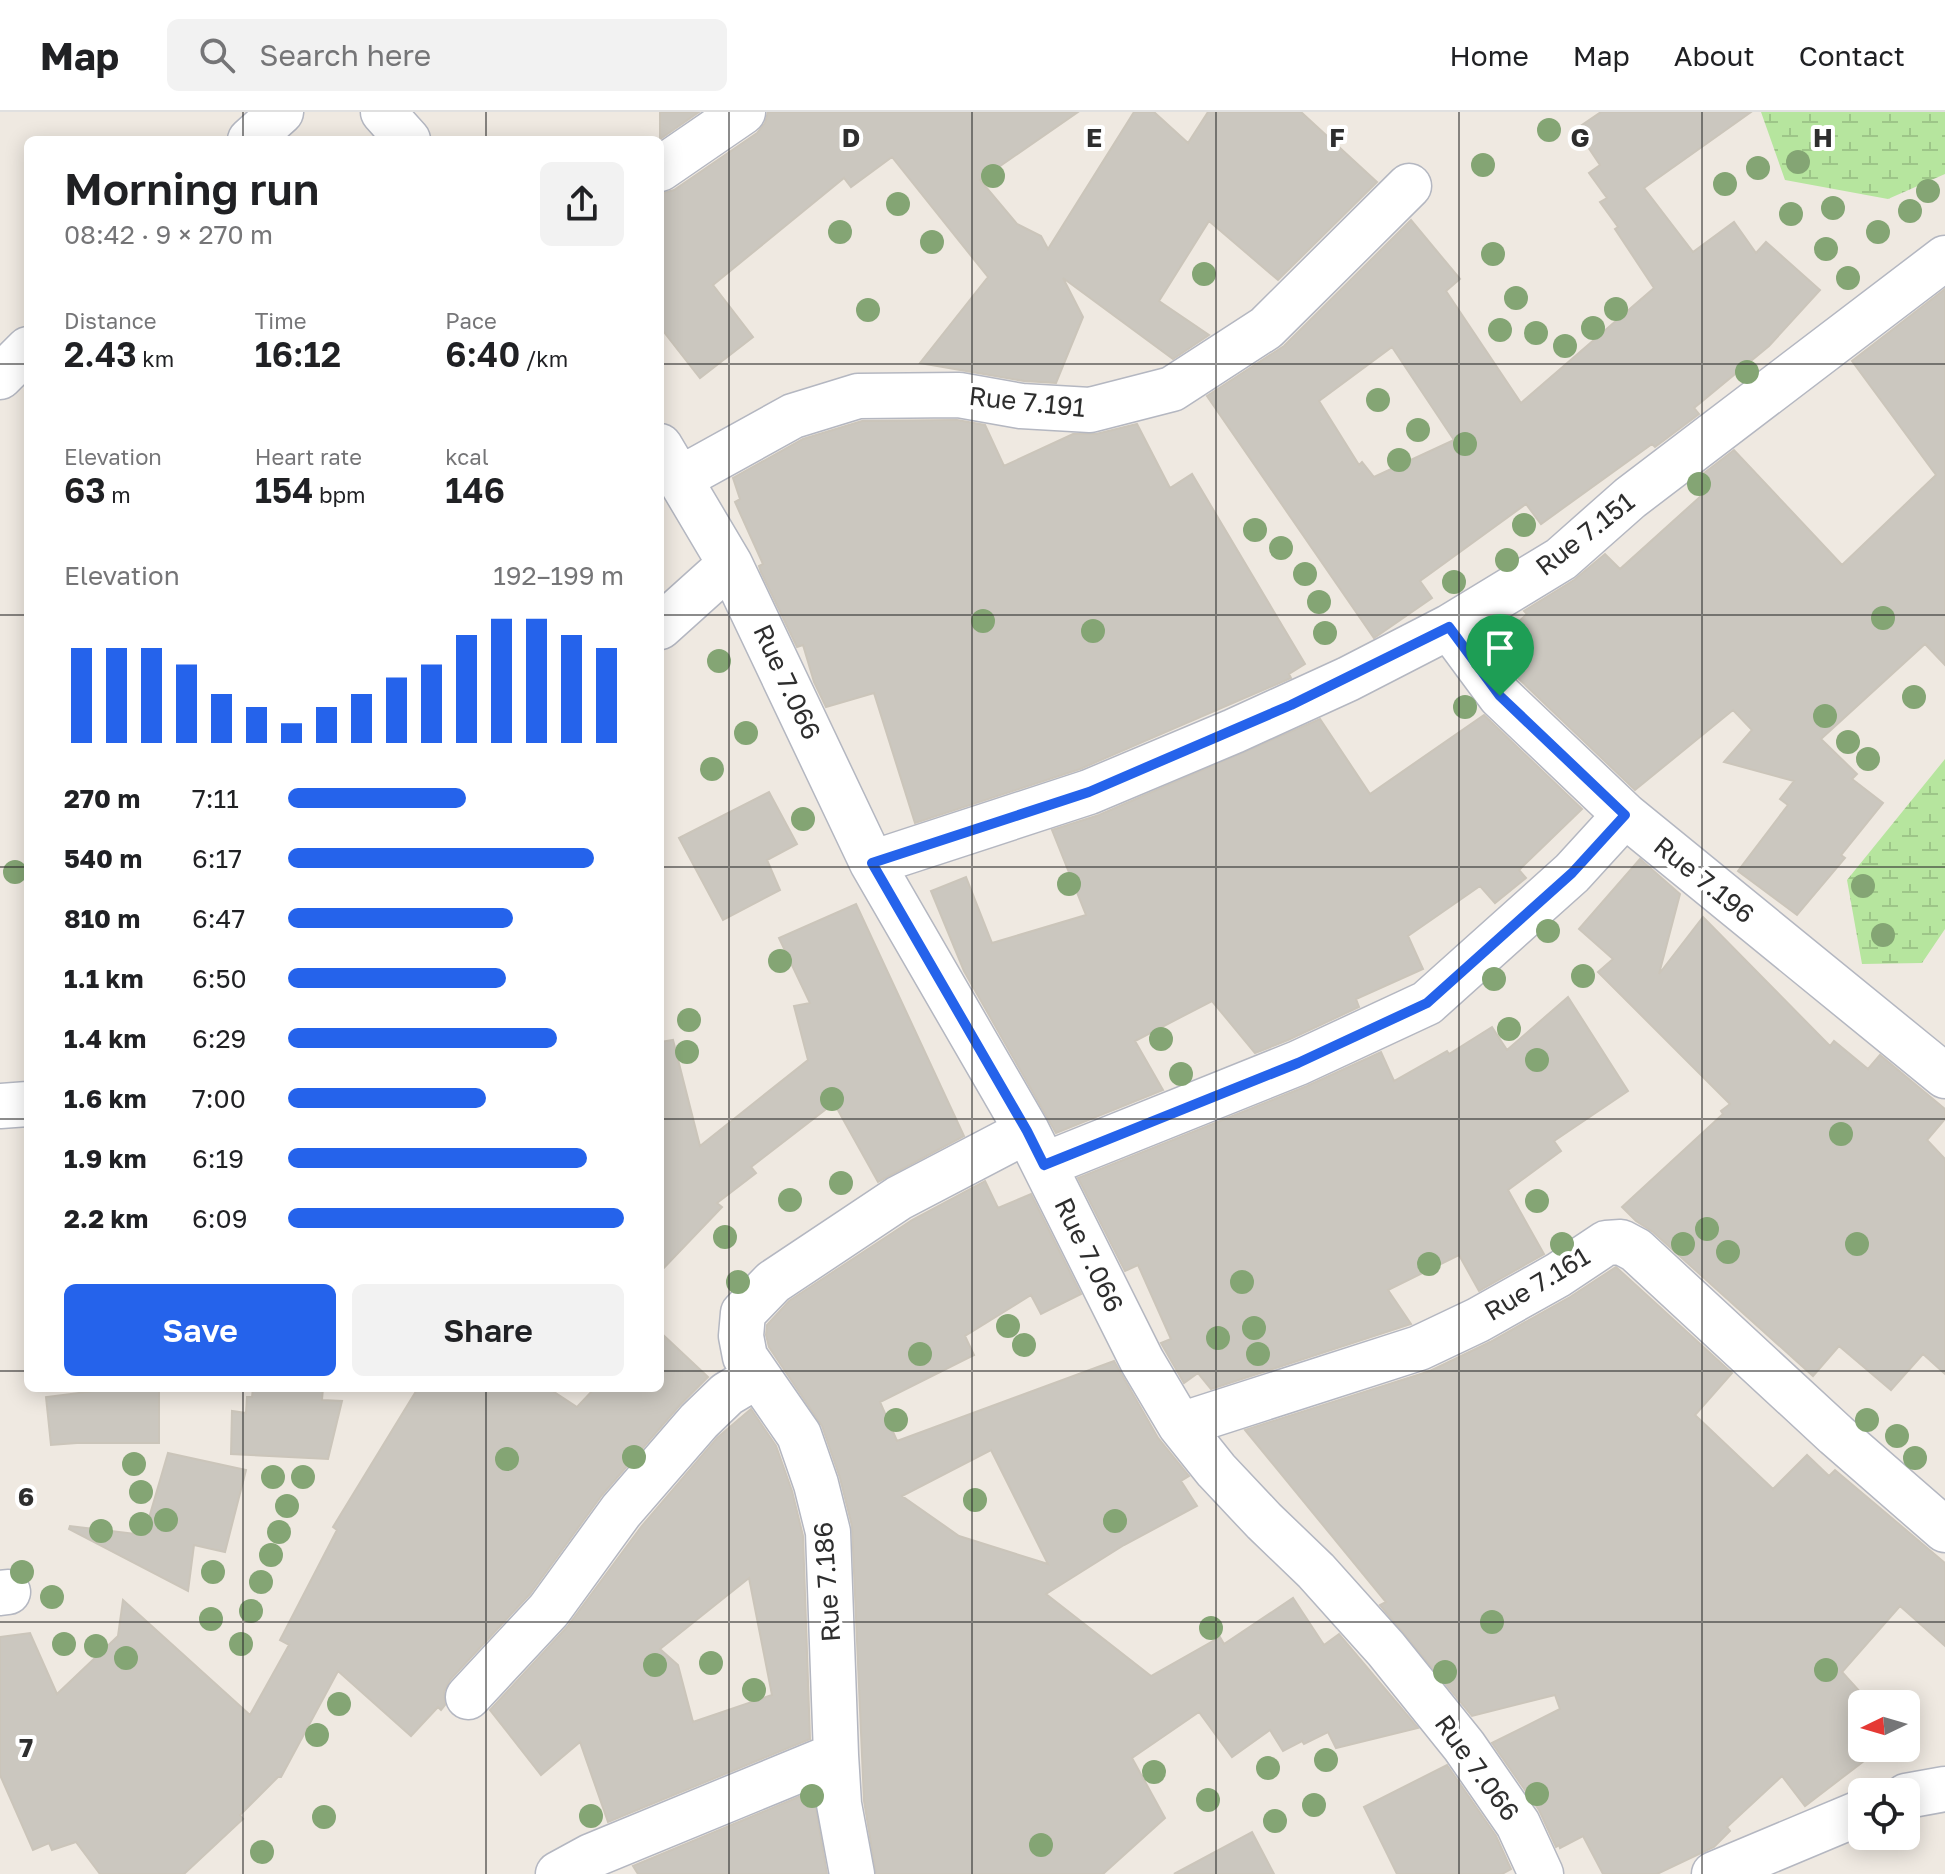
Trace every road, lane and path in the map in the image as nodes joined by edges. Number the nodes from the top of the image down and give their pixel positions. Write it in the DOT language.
graph roads {
  1 [pos="281,112"];
  2 [pos="383,112"];
  3 [pos="743,112"];
  4 [pos="254,136"];
  5 [pos="404,136"];
  6 [pos="664,166"];
  7 [pos="1409,186"];
  8 [pos="1945,258"];
  9 [pos="24,353"];
  10 [pos="0,377"];
  11 [pos="670,462"];
  12 [pos="730,564"];
  13 [pos="664,623"];
  14 [pos="1449,627"];
  15 [pos="1625,815"];
  16 [pos="872,863"];
  17 [pos="1940,1062"];
  18 [pos="24,1104"];
  19 [pos="0,1106"];
  20 [pos="1036,1148"];
  21 [pos="757,1376"];
  22 [pos="1180,1425"];
  23 [pos="1945,1530"];
  24 [pos="468,1697"];
  25 [pos="836,1755"];
  26 [pos="1945,1789"];
  27 [pos="1920,1793"];
  28 [pos="1848,1818"];
  29 [pos="558,1874"];
  30 [pos="852,1874"];
  31 [pos="1541,1874"];
  32 [pos="1714,1874"];
  1 -- 4 [label="street"];
  2 -- 5 [label="street"];
  3 -- 6 [label="street"];
  7 -- 11 [label="street, Rue 7.191"];
  8 -- 14 [label="street, Rue 7.151"];
  9 -- 10 [label="street"];
  11 -- 12 [label="street, Rue 7.066"];
  12 -- 13 [label="street"];
  12 -- 16 [label="street, Rue 7.066"];
  14 -- 15 [label="street, Rue 7.196"];
  14 -- 16 [label="street, Rue 7.151"];
  15 -- 17 [label="street, Rue 7.196"];
  15 -- 20 [label="street"];
  16 -- 20 [label="street, Rue 7.066"];
  18 -- 19 [label="street"];
  20 -- 21 [label="street, Rue 7.186"];
  20 -- 22 [label="street, Rue 7.066"];
  21 -- 24 [label="street"];
  21 -- 25 [label="street, Rue 7.186"];
  22 -- 23 [label="street, Rue 7.161"];
  22 -- 31 [label="street, Rue 7.066"];
  25 -- 29 [label="street"];
  25 -- 30 [label="street, Rue 7.186"];
  26 -- 27 [label="street"];
  28 -- 32 [label="street"];
}
